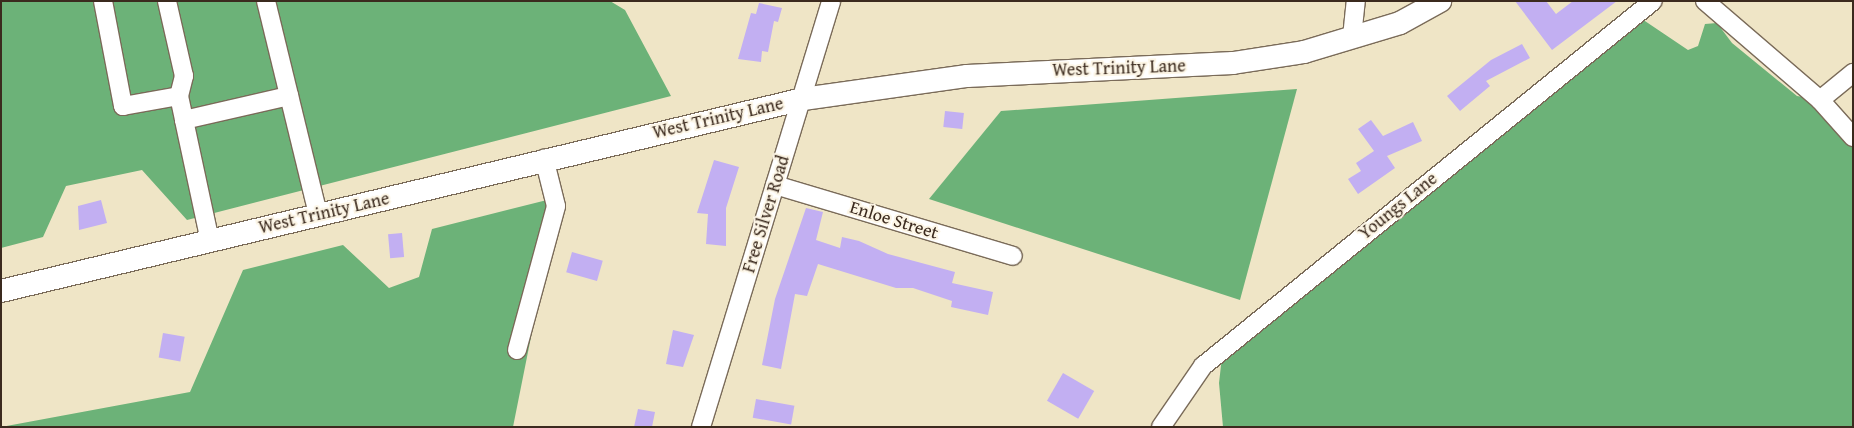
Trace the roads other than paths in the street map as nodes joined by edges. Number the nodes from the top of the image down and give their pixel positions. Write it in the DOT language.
graph roads {
  1 [pos="103,1"];
  2 [pos="167,1"];
  3 [pos="266,1"];
  4 [pos="831,1"];
  5 [pos="1356,1"];
  6 [pos="1440,1"];
  7 [pos="1705,1"];
  8 [pos="1652,2"];
  9 [pos="1352,37"];
  10 [pos="1853,73"];
  11 [pos="179,96"];
  12 [pos="289,96"];
  13 [pos="803,99"];
  14 [pos="1820,100"];
  15 [pos="184,120"];
  16 [pos="1853,137"];
  17 [pos="544,158"];
  18 [pos="775,185"];
  19 [pos="318,215"];
  20 [pos="210,241"];
  21 [pos="1013,256"];
  22 [pos="1,291"];
  23 [pos="517,350"];
  24 [pos="701,427"];
  25 [pos="1161,427"];
  1 -- 11 [label="street"];
  2 -- 11 [label="street"];
  3 -- 12 [label="street"];
  4 -- 13 [label="street, Free Silver Road"];
  5 -- 9 [label="street"];
  6 -- 9 [label="main road, West Trinity Lane"];
  7 -- 14 [label="street"];
  8 -- 25 [label="street, Youngs Lane"];
  9 -- 13 [label="main road, West Trinity Lane"];
  10 -- 14 [label="street"];
  11 -- 15 [label="street"];
  12 -- 15 [label="street"];
  12 -- 19 [label="street"];
  13 -- 17 [label="main road, West Trinity Lane"];
  13 -- 18 [label="street, Free Silver Road"];
  14 -- 16 [label="street"];
  15 -- 20 [label="street"];
  17 -- 19 [label="main road, West Trinity Lane"];
  17 -- 23 [label="street"];
  18 -- 21 [label="street, Enloe Street"];
  18 -- 24 [label="street, Free Silver Road"];
  19 -- 20 [label="main road, West Trinity Lane"];
  20 -- 22 [label="main road, West Trinity Lane"];
}
